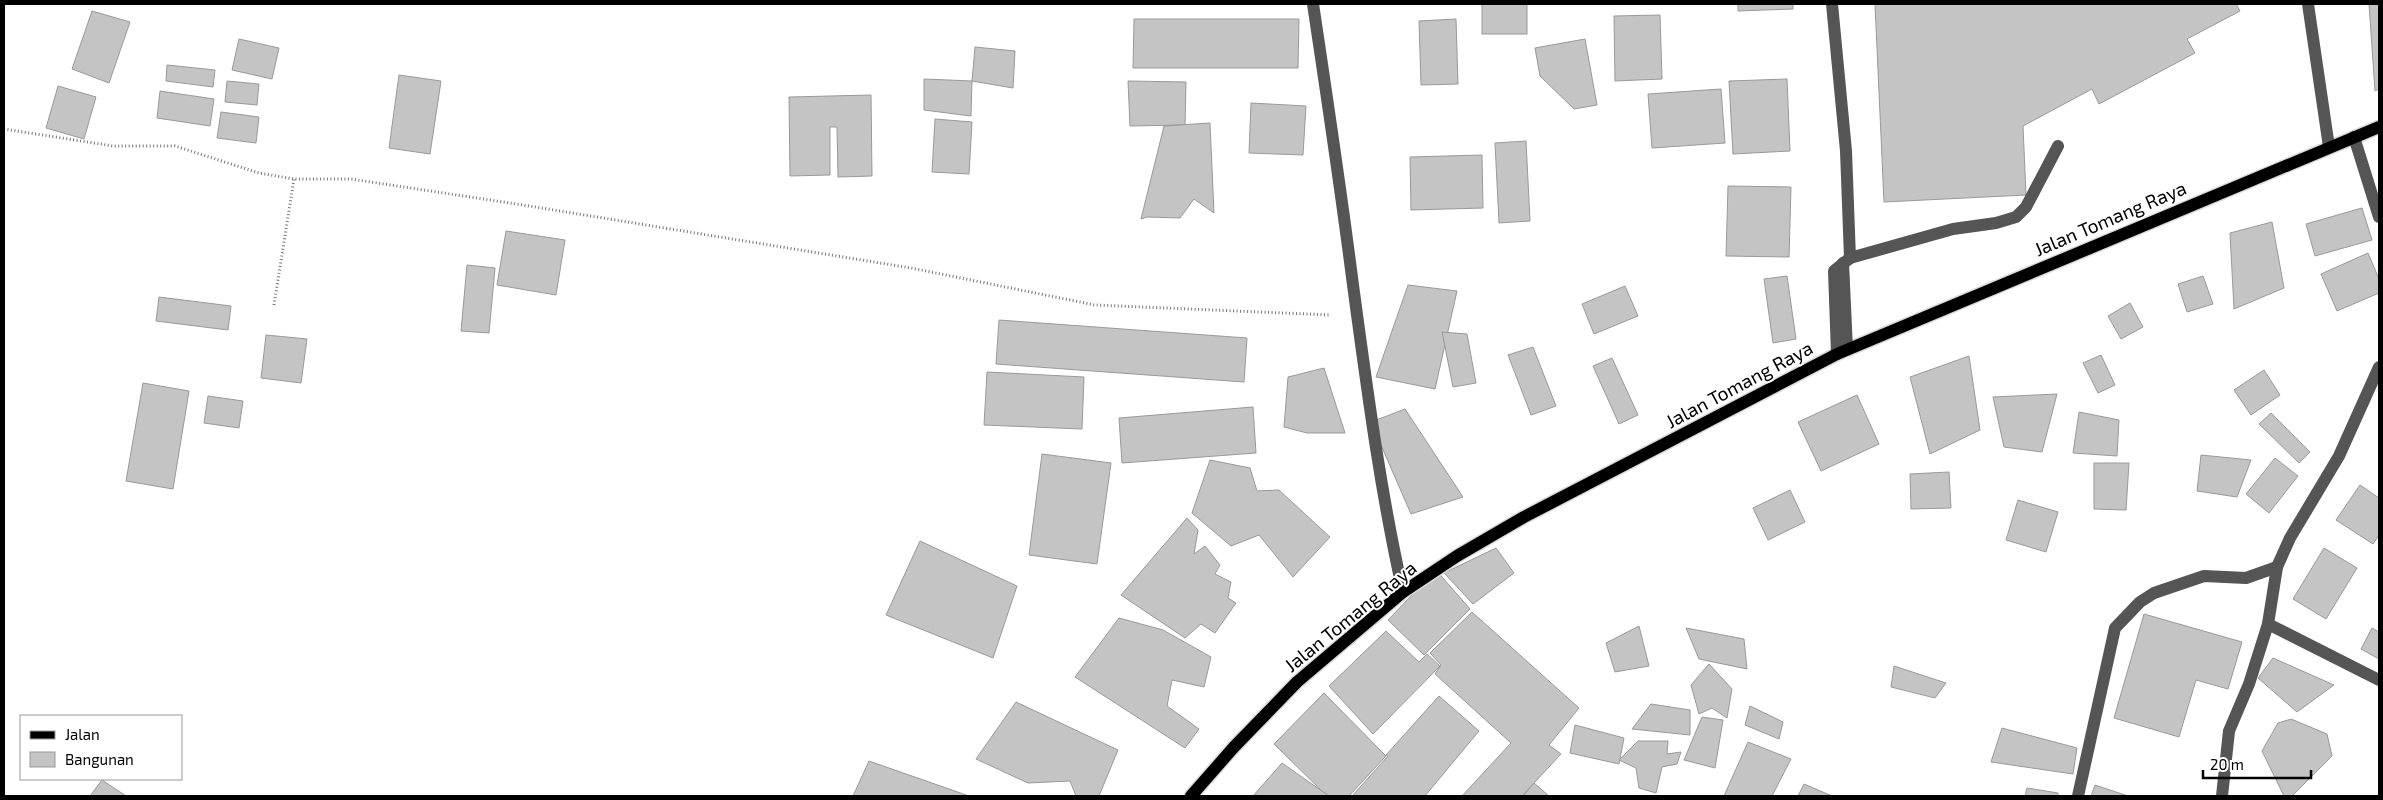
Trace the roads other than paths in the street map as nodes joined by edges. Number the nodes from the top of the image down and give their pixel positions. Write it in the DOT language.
graph roads {
  1 [pos="1313,4"];
  2 [pos="1832,4"];
  3 [pos="2308,4"];
  4 [pos="2379,127"];
  5 [pos="2354,137"];
  6 [pos="2058,146"];
  7 [pos="2329,147"];
  8 [pos="2379,217"];
  9 [pos="1847,261"];
  10 [pos="1842,352"];
  11 [pos="2379,367"];
  12 [pos="2277,567"];
  13 [pos="1403,592"];
  14 [pos="2268,624"];
  15 [pos="2379,680"];
  16 [pos="1192,796"];
  17 [pos="2078,796"];
  18 [pos="2222,796"];
  1 -- 13 [label="street"];
  2 -- 9 [label="street"];
  3 -- 7 [label="street"];
  4 -- 5 [label="main road, Jalan Tomang Raya"];
  5 -- 7 [label="main road, Jalan Tomang Raya"];
  5 -- 8 [label="street"];
  6 -- 9 [label="street"];
  7 -- 10 [label="main road, Jalan Tomang Raya"];
  9 -- 10 [label="street"];
  10 -- 13 [label="main road, Jalan Tomang Raya"];
  11 -- 12 [label="street"];
  12 -- 14 [label="street"];
  12 -- 17 [label="street"];
  13 -- 16 [label="main road, Jalan Tomang Raya"];
  14 -- 15 [label="street"];
  14 -- 18 [label="street"];
}
